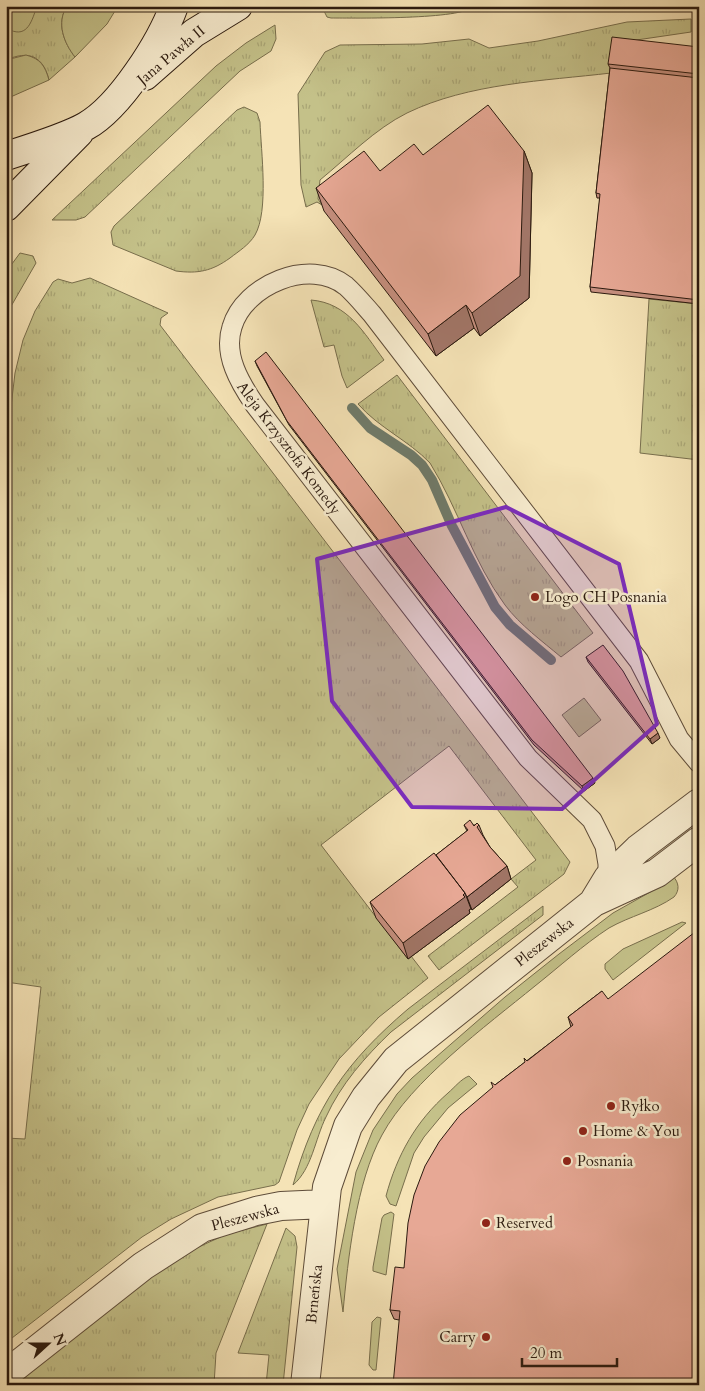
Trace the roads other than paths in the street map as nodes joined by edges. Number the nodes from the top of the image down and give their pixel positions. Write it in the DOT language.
graph roads {
  1 [pos="174,6"];
  2 [pos="238,6"];
  3 [pos="109,109"];
  4 [pos="86,126"];
  5 [pos="6,156"];
  6 [pos="6,207"];
  7 [pos="699,763"];
  8 [pos="699,803"];
  9 [pos="699,841"];
  10 [pos="608,878"];
  11 [pos="594,902"];
  12 [pos="325,1204"];
  13 [pos="6,1374"];
  14 [pos="305,1385"];
  1 -- 3 [label="street"];
  2 -- 3 [label="street, Jana Pawła II"];
  3 -- 4 [label="street"];
  4 -- 5 [label="street"];
  4 -- 6 [label="street"];
  7 -- 10 [label="lane, Aleja Krzysztofa Komedy"];
  8 -- 10 [label="street, Pleszewska"];
  9 -- 11 [label="street, Pleszewska"];
  10 -- 11 [label="street, Pleszewska"];
  11 -- 12 [label="street, Pleszewska"];
  12 -- 13 [label="street, Pleszewska"];
  12 -- 14 [label="street, Brneńska"];
}
